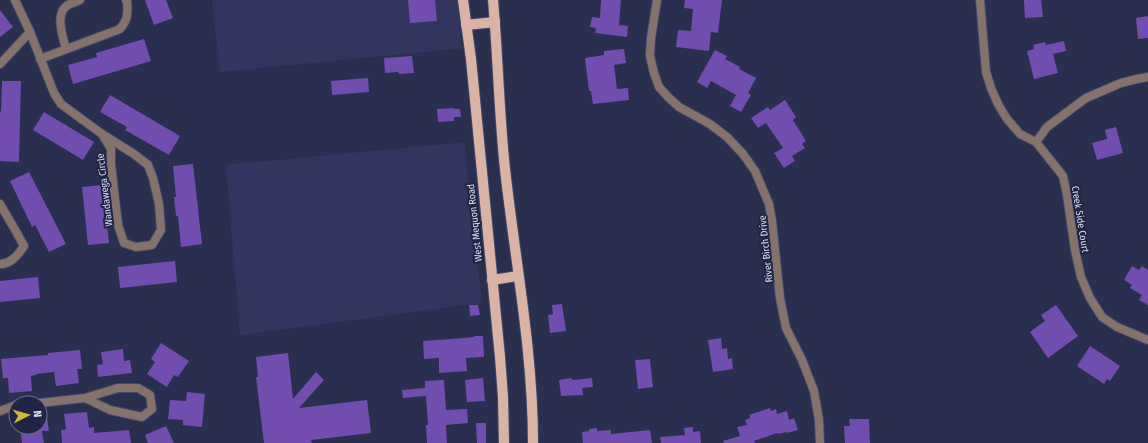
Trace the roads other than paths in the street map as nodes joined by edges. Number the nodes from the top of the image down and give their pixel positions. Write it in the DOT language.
graph roads {
  1 [pos="15,0"];
  2 [pos="80,0"];
  3 [pos="126,0"];
  4 [pos="463,0"];
  5 [pos="493,0"];
  6 [pos="657,0"];
  7 [pos="980,0"];
  8 [pos="495,22"];
  9 [pos="466,25"];
  10 [pos="30,32"];
  11 [pos="66,49"];
  12 [pos="40,59"];
  13 [pos="0,64"];
  14 [pos="1148,77"];
  15 [pos="102,134"];
  16 [pos="1036,142"];
  17 [pos="0,204"];
  18 [pos="0,264"];
  19 [pos="518,276"];
  20 [pos="492,280"];
  21 [pos="1148,340"];
  22 [pos="85,398"];
  23 [pos="48,402"];
  24 [pos="504,443"];
  25 [pos="533,443"];
  26 [pos="820,443"];
  1 -- 10 [label="street, Wandawega Circle"];
  2 -- 11 [label="street"];
  3 -- 11 [label="street"];
  4 -- 9 [label="main road, West Mequon Road"];
  5 -- 8 [label="main road"];
  6 -- 26 [label="street, River Birch Drive"];
  7 -- 16 [label="street, Creek Side Court"];
  8 -- 9 [label="main road"];
  8 -- 19 [label="main road"];
  9 -- 20 [label="main road, West Mequon Road"];
  10 -- 12 [label="street, Wandawega Circle"];
  10 -- 13 [label="street"];
  11 -- 12 [label="street"];
  12 -- 15 [label="street, Wandawega Circle"];
  14 -- 16 [label="street"];
  15 -- 15 [label="street, Wandawega Circle"];
  16 -- 21 [label="street, Creek Side Court"];
  17 -- 18 [label="street"];
  19 -- 20 [label="main road"];
  19 -- 25 [label="main road"];
  20 -- 24 [label="main road, West Mequon Road"];
  22 -- 22 [label="street"];
  22 -- 23 [label="street"];
}
